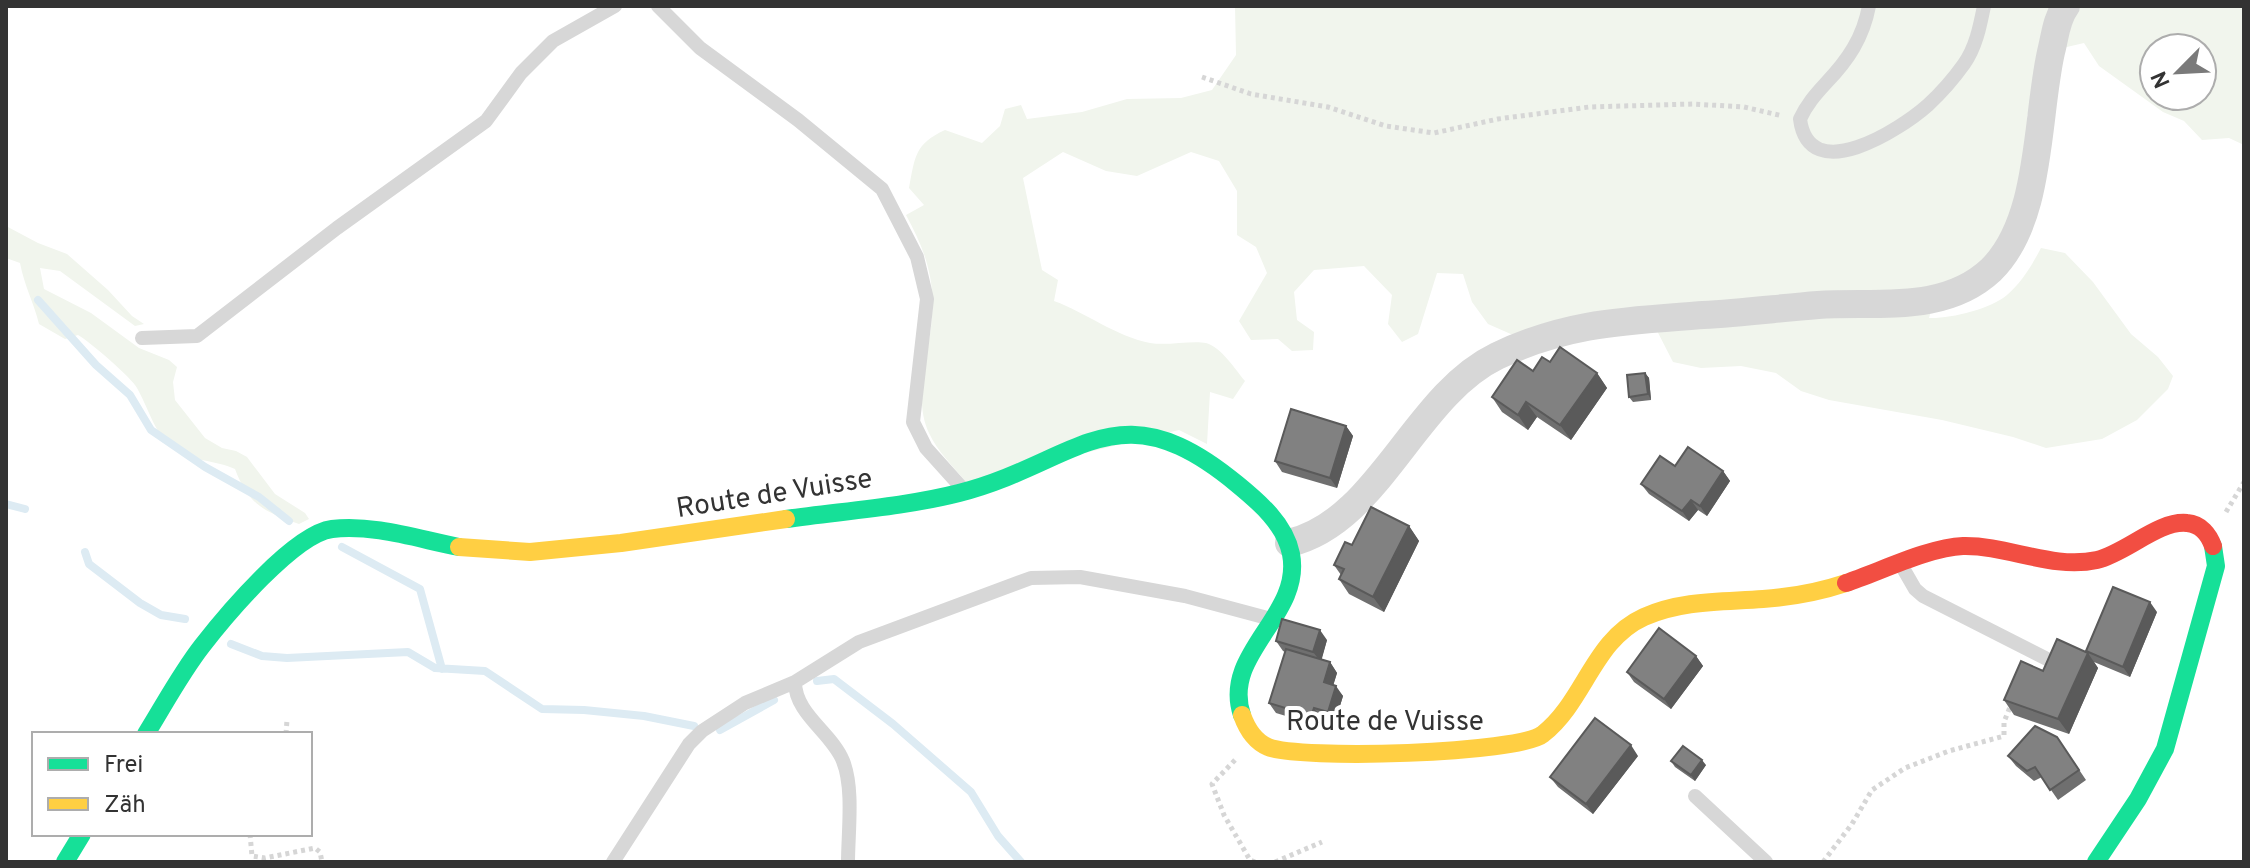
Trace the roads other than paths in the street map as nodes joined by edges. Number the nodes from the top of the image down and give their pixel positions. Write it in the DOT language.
graph roads {
  1 [pos="615,6"];
  2 [pos="658,6"];
  3 [pos="1869,6"];
  4 [pos="1984,6"];
  5 [pos="2066,6"];
  6 [pos="142,338"];
  7 [pos="965,492"];
  8 [pos="1289,543"];
  9 [pos="1900,563"];
  10 [pos="1273,620"];
  11 [pos="2053,662"];
  12 [pos="795,682"];
  13 [pos="147,732"];
  14 [pos="1695,796"];
  15 [pos="81,836"];
  16 [pos="65,862"];
  17 [pos="613,862"];
  18 [pos="848,862"];
  19 [pos="1766,862"];
  20 [pos="2096,862"];
  1 -- 6 [label="lane"];
  2 -- 7 [label="lane"];
  3 -- 4 [label="lane"];
  5 -- 8 [label="street"];
  7 -- 8 [label="street, Route de Vuisse"];
  7 -- 13 [label="street, Route de Vuisse"];
  8 -- 10 [label="street, Route de Vuisse"];
  9 -- 10 [label="street, Route de Vuisse"];
  9 -- 11 [label="lane"];
  9 -- 20 [label="street, Route de Vuisse"];
  10 -- 12 [label="lane"];
  12 -- 17 [label="lane"];
  12 -- 18 [label="lane"];
  14 -- 19 [label="lane"];
  15 -- 16 [label="street"];
}
